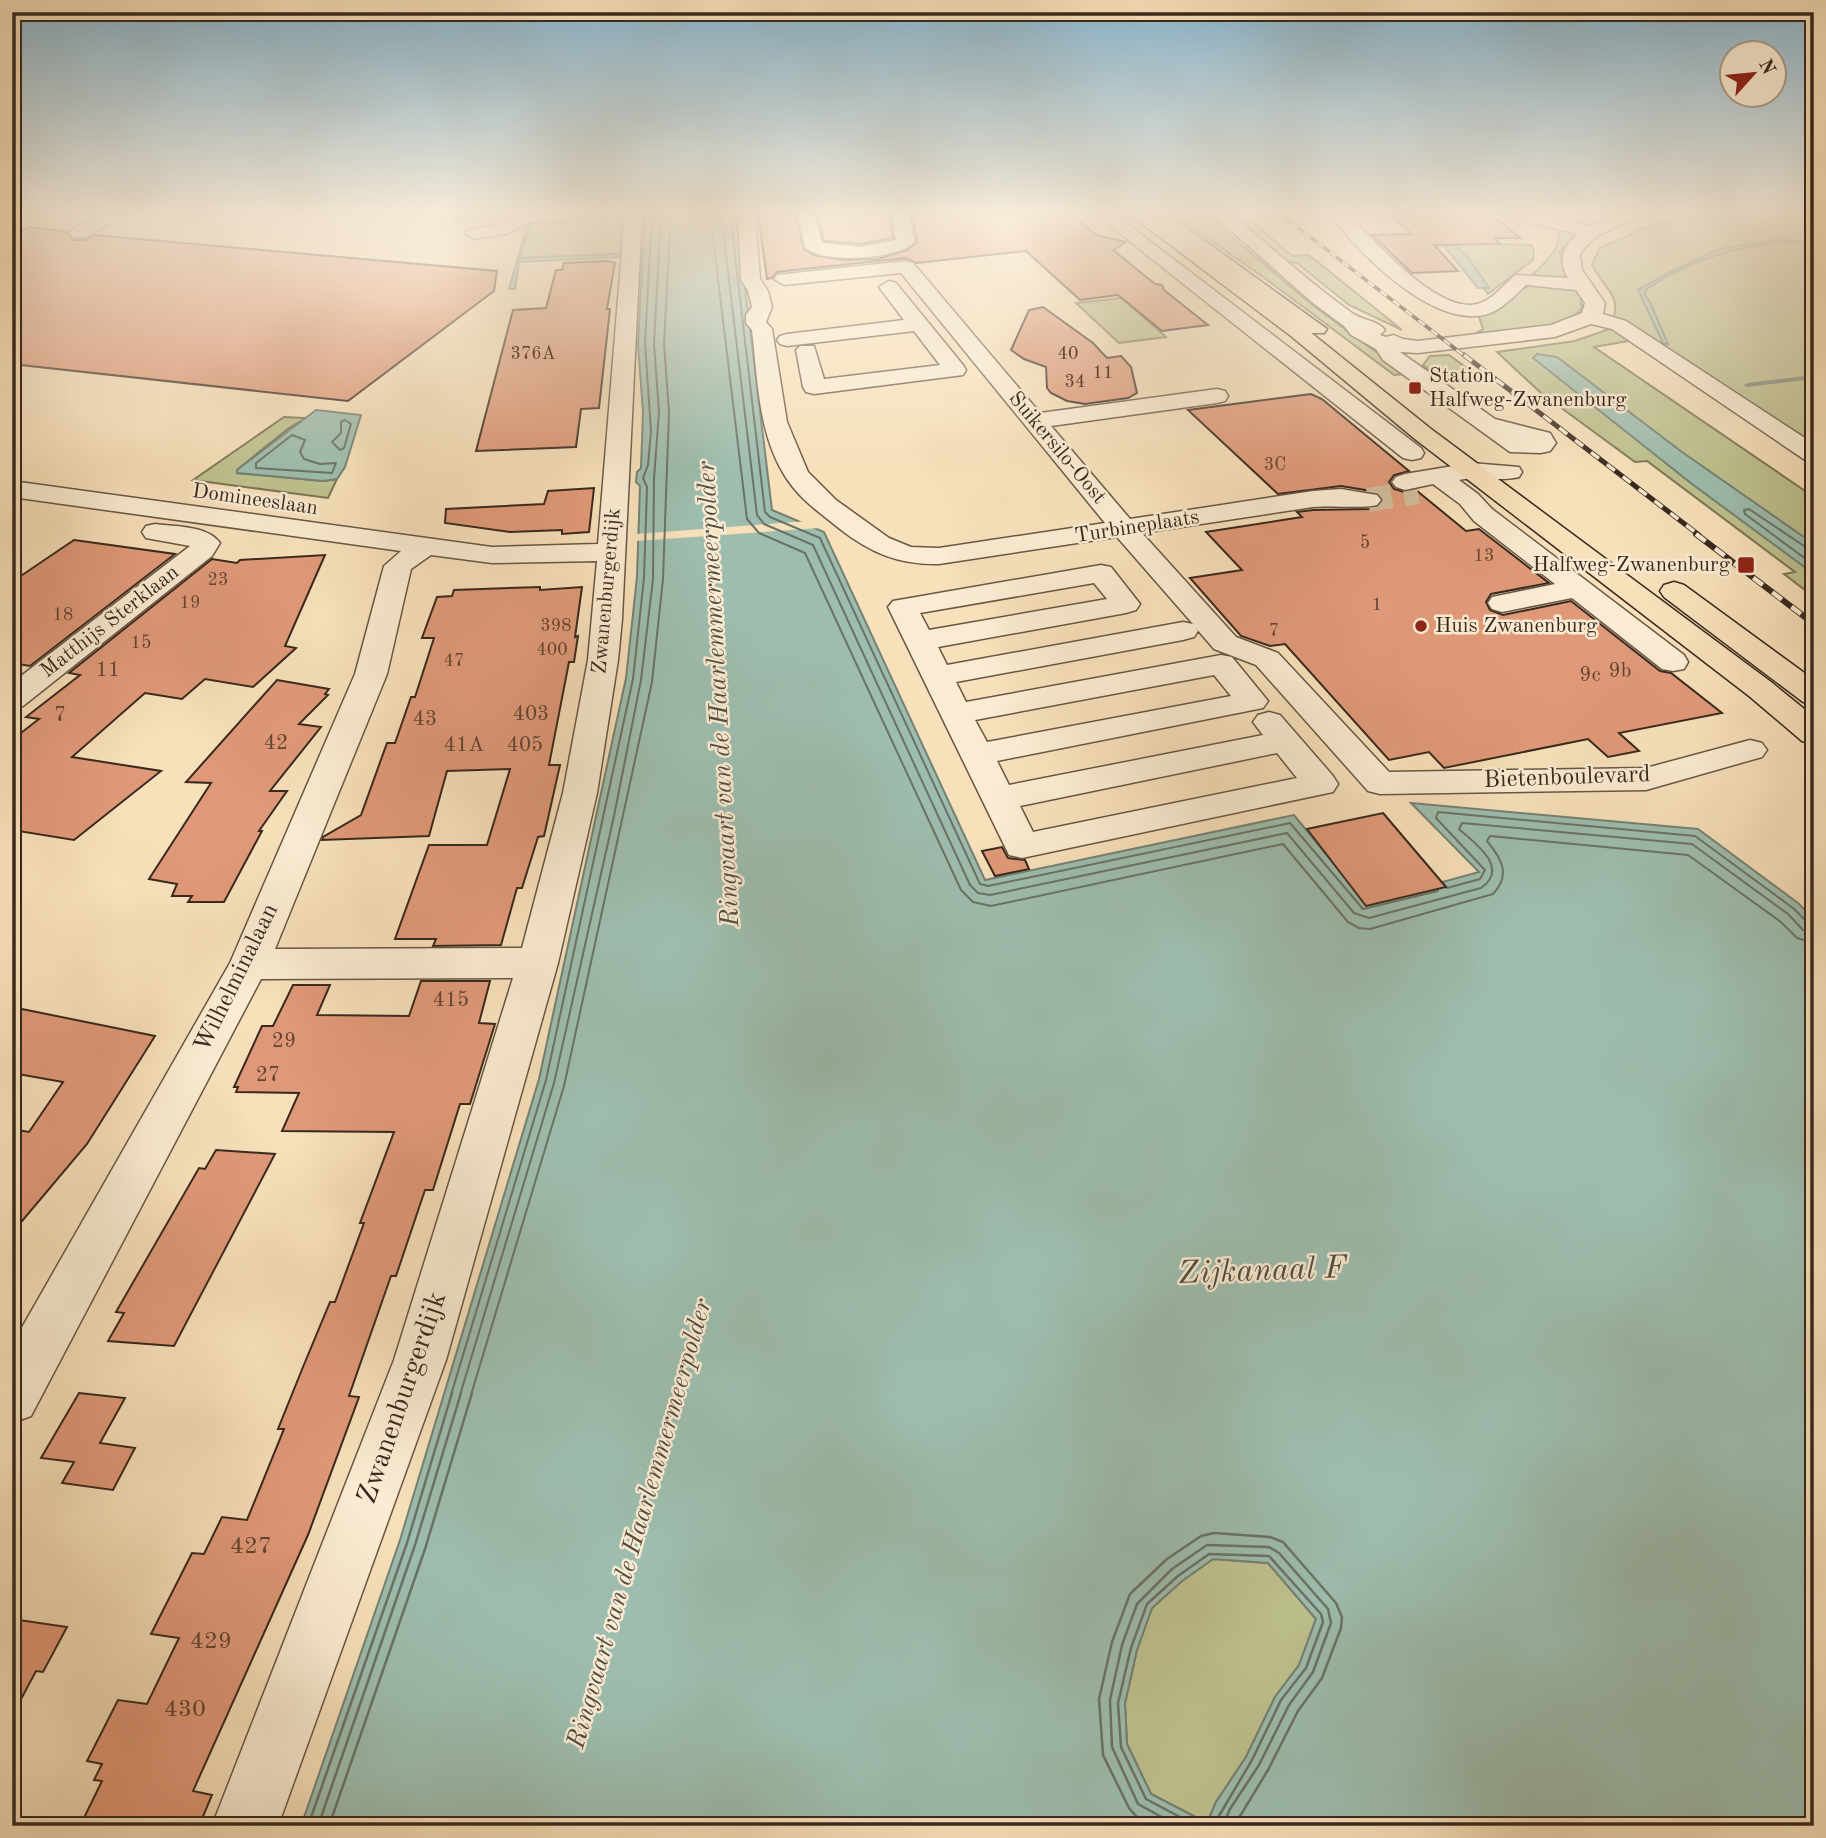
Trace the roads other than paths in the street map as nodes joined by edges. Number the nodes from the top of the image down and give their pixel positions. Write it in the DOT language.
graph roads {
  1 [pos="628,299"];
  2 [pos="760,299"];
  3 [pos="895,299"];
  4 [pos="940,299"];
  5 [pos="1212,299"];
  6 [pos="1253,299"];
  7 [pos="1275,299"];
  8 [pos="1320,299"];
  9 [pos="1439,299"];
  10 [pos="1496,299"];
  11 [pos="1592,299"];
  12 [pos="946,303"];
  13 [pos="1589,317"];
  14 [pos="906,320"];
  15 [pos="769,331"];
  16 [pos="1649,346"];
  17 [pos="1399,349"];
  18 [pos="1619,349"];
  19 [pos="807,350"];
  20 [pos="1217,396"];
  21 [pos="1035,421"];
  22 [pos="1412,453"];
  23 [pos="1814,456"];
  24 [pos="12,468"];
  25 [pos="1479,472"];
  26 [pos="1411,487"];
  27 [pos="12,489"];
  28 [pos="109,491"];
  29 [pos="1362,495"];
  30 [pos="82,510"];
  31 [pos="12,511"];
  32 [pos="1124,528"];
  33 [pos="354,536"];
  34 [pos="424,547"];
  35 [pos="610,552"];
  36 [pos="1578,588"];
  37 [pos="1502,603"];
  38 [pos="1183,631"];
  39 [pos="919,641"];
  40 [pos="1673,662"];
  41 [pos="937,676"];
  42 [pos="1814,695"];
  43 [pos="12,699"];
  44 [pos="1252,701"];
  45 [pos="956,714"];
  46 [pos="1814,734"];
  47 [pos="1285,741"];
  48 [pos="1750,750"];
  49 [pos="976,755"];
  50 [pos="1380,783"];
  51 [pos="998,799"];
  52 [pos="538,963"];
  53 [pos="249,964"];
  54 [pos="12,1397"];
  55 [pos="245,1826"];
  1 -- 35 [label="street, Zwanenburgerdijk"];
  2 -- 15 [label="street, Turbineplaats"];
  3 -- 14 [label="street"];
  4 -- 12 [label="street, Suikersilo-Oost"];
  5 -- 22 [label="street"];
  6 -- 25 [label="main road"];
  7 -- 25 [label="main road"];
  8 -- 17 [label="street"];
  9 -- 10 [label="street"];
  11 -- 13 [label="street"];
  12 -- 14 [label="street"];
  12 -- 21 [label="street, Suikersilo-Oost"];
  13 -- 16 [label="street"];
  13 -- 17 [label="street"];
  14 -- 15 [label="street"];
  14 -- 19 [label="street"];
  15 -- 32 [label="street, Turbineplaats"];
  16 -- 18 [label="street"];
  16 -- 23 [label="street"];
  17 -- 25 [label="street"];
  20 -- 21 [label="street"];
  21 -- 32 [label="street, Suikersilo-Oost"];
  24 -- 28 [label="street, Domineeslaan"];
  25 -- 26 [label="street"];
  25 -- 36 [label="street"];
  25 -- 42 [label="main road"];
  25 -- 46 [label="main road"];
  27 -- 30 [label="street"];
  28 -- 30 [label="street"];
  28 -- 33 [label="street, Domineeslaan"];
  28 -- 33 [label="street, Domineeslaan"];
  29 -- 32 [label="street, Turbineplaats"];
  30 -- 31 [label="street"];
  30 -- 43 [label="street, Matthijs Sterklaan"];
  32 -- 50 [label="street, Suikersilo-Oost"];
  33 -- 34 [label="street, Domineeslaan"];
  34 -- 35 [label="street, Domineeslaan"];
  34 -- 53 [label="street, Wilhelminalaan"];
  35 -- 52 [label="street, Zwanenburgerdijk"];
  36 -- 37 [label="street"];
  36 -- 40 [label="street"];
  38 -- 41 [label="street"];
  39 -- 39 [label="street"];
  39 -- 41 [label="street"];
  41 -- 45 [label="street"];
  44 -- 45 [label="street"];
  44 -- 47 [label="street"];
  44 -- 49 [label="street"];
  45 -- 49 [label="street"];
  47 -- 51 [label="street"];
  47 -- 51 [label="street"];
  48 -- 50 [label="street, Bietenboulevard"];
  49 -- 51 [label="street"];
  52 -- 53 [label="street"];
  52 -- 55 [label="street, Zwanenburgerdijk"];
  53 -- 54 [label="street, Wilhelminalaan"];
}
